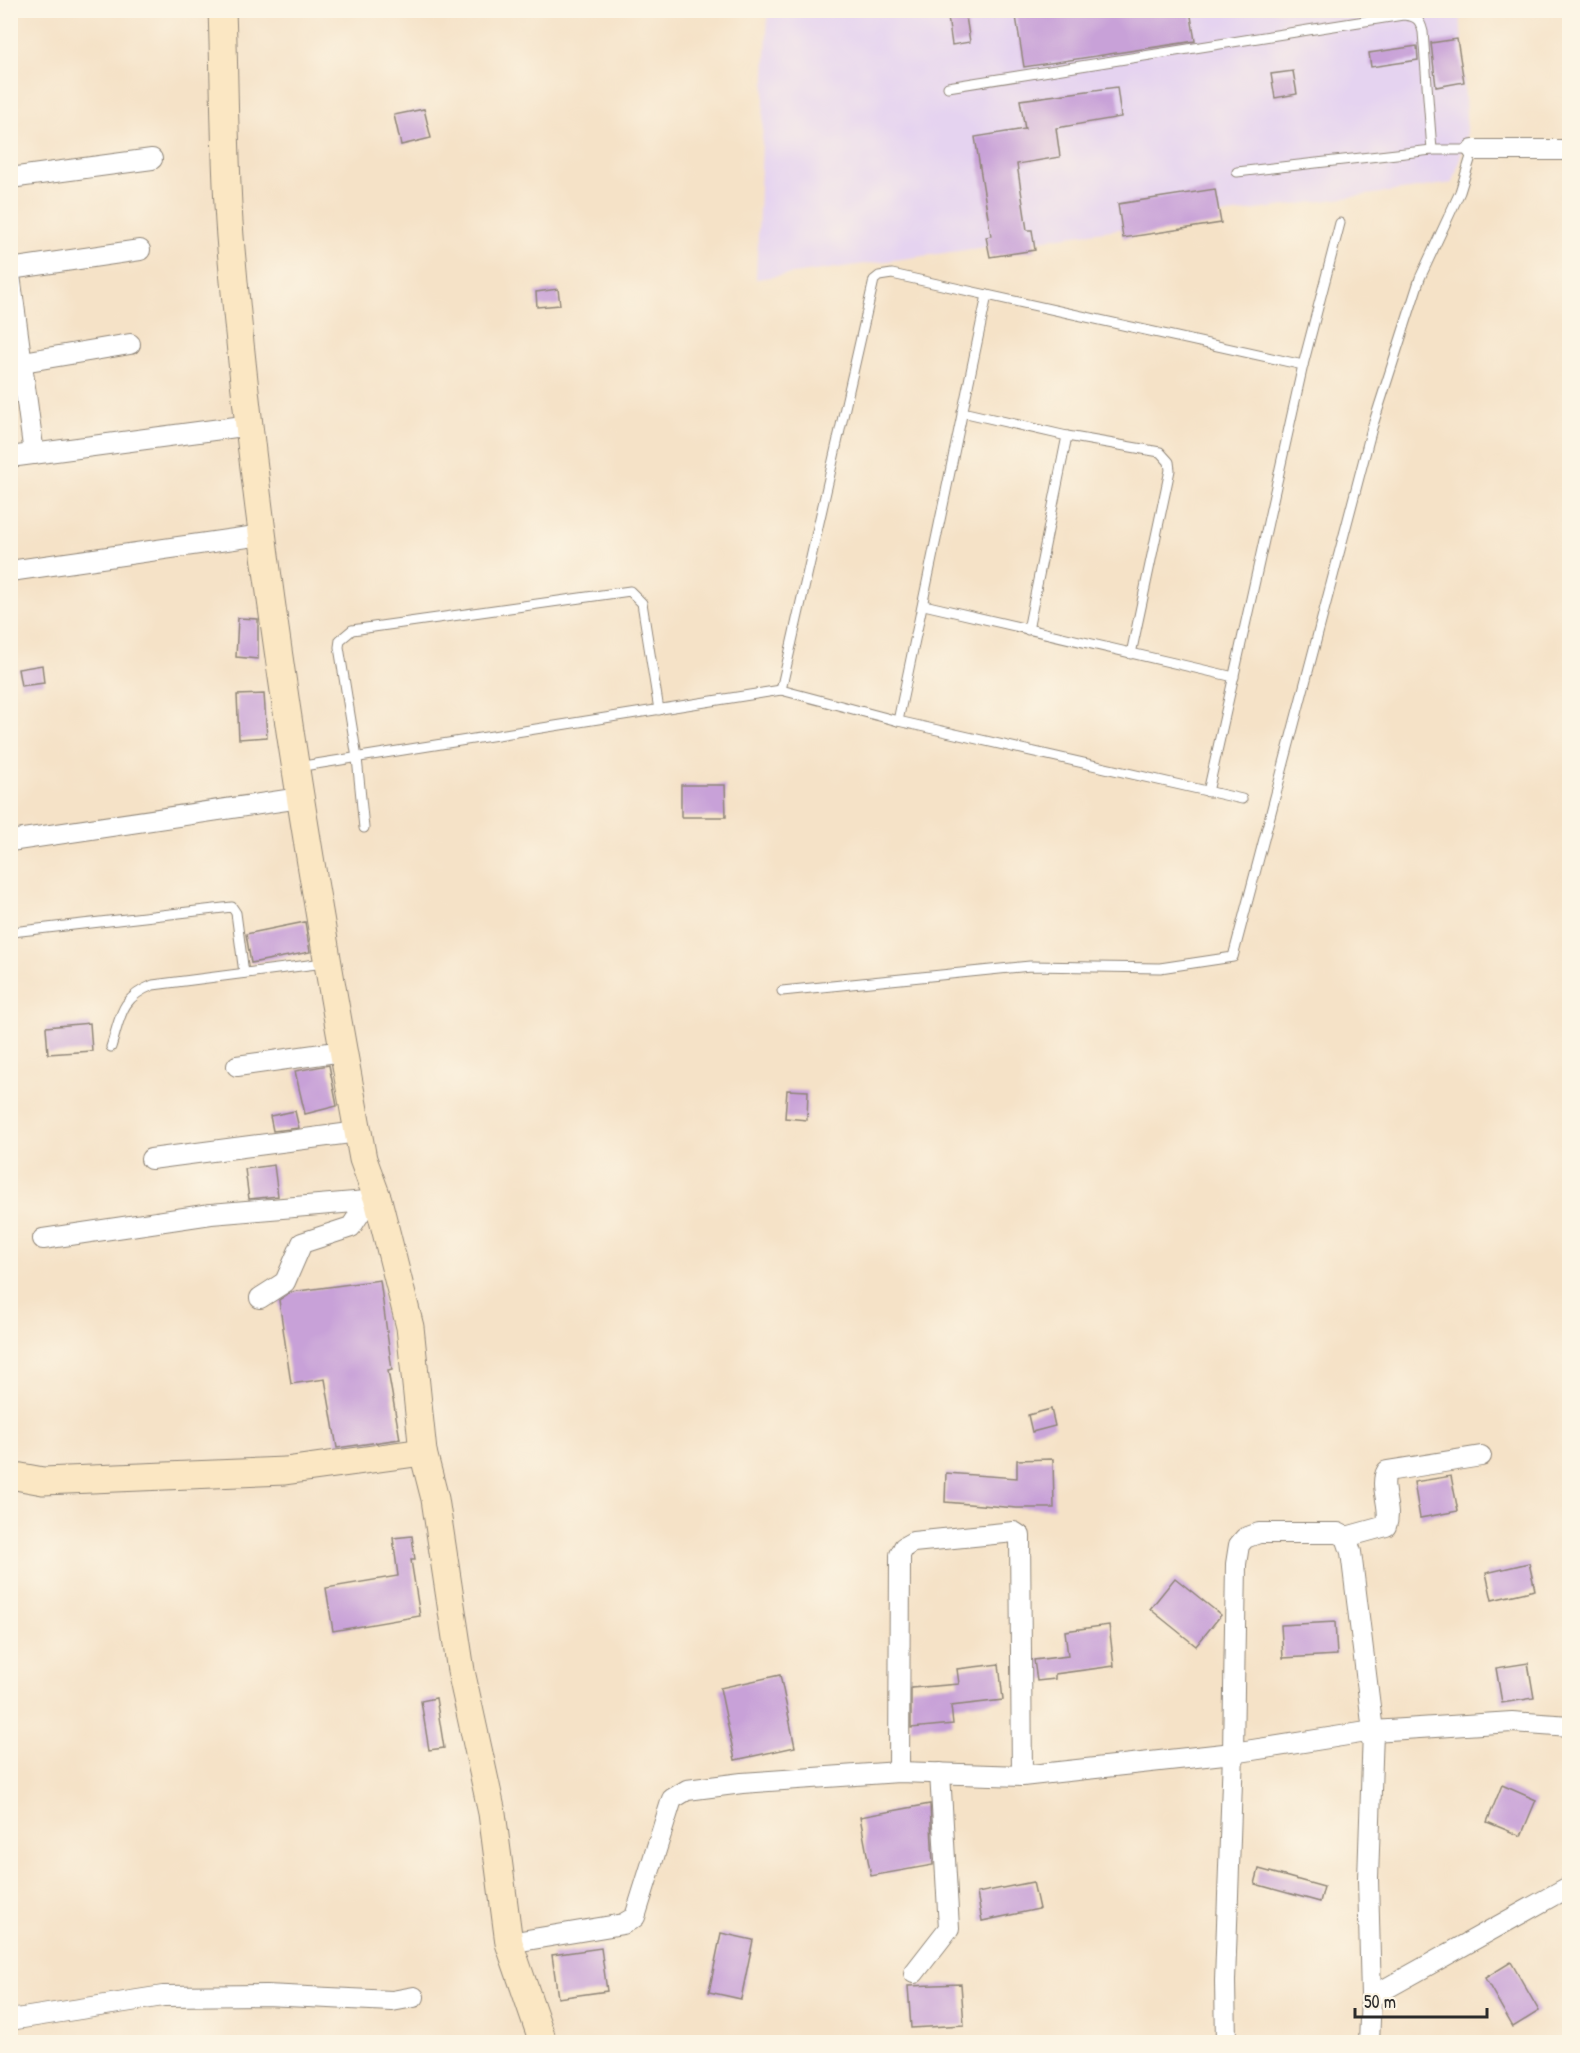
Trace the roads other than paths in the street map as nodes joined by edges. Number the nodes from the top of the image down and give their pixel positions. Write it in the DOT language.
graph roads {
  1 [pos="222,10"];
  2 [pos="948,87"];
  3 [pos="1432,150"];
  4 [pos="1473,150"];
  5 [pos="1569,150"];
  6 [pos="152,159"];
  7 [pos="1237,172"];
  8 [pos="10,178"];
  9 [pos="1340,223"];
  10 [pos="140,250"];
  11 [pos="10,269"];
  12 [pos="10,275"];
  13 [pos="987,296"];
  14 [pos="130,344"];
  15 [pos="16,363"];
  16 [pos="1303,365"];
  17 [pos="962,412"];
  18 [pos="251,425"];
  19 [pos="1067,436"];
  20 [pos="34,454"];
  21 [pos="10,457"];
  22 [pos="263,535"];
  23 [pos="10,571"];
  24 [pos="924,605"];
  25 [pos="1028,630"];
  26 [pos="1131,654"];
  27 [pos="1234,677"];
  28 [pos="782,690"];
  29 [pos="659,710"];
  30 [pos="898,721"];
  31 [pos="357,758"];
  32 [pos="295,767"];
  33 [pos="1208,792"];
  34 [pos="300,798"];
  35 [pos="1242,799"];
  36 [pos="364,828"];
  37 [pos="10,841"];
  38 [pos="12,932"];
  39 [pos="327,962"];
  40 [pos="244,973"];
  41 [pos="782,991"];
  42 [pos="111,1047"];
  43 [pos="343,1051"];
  44 [pos="237,1066"];
  45 [pos="358,1132"];
  46 [pos="151,1159"];
  47 [pos="373,1200"];
  48 [pos="43,1239"];
  49 [pos="260,1298"];
  50 [pos="423,1452"];
  51 [pos="1481,1456"];
  52 [pos="10,1475"];
  53 [pos="1346,1537"];
  54 [pos="1569,1726"];
  55 [pos="1373,1731"];
  56 [pos="1233,1753"];
  57 [pos="898,1772"];
  58 [pos="940,1773"];
  59 [pos="1022,1776"];
  60 [pos="1569,1886"];
  61 [pos="509,1943"];
  62 [pos="914,1973"];
  63 [pos="414,1997"];
  64 [pos="1371,1997"];
  65 [pos="10,2020"];
  66 [pos="543,2043"];
  67 [pos="1226,2043"];
  68 [pos="1369,2043"];
  1 -- 18 [label="street"];
  2 -- 3 [label="lane"];
  3 -- 4 [label="lane"];
  3 -- 7 [label="lane"];
  4 -- 5 [label="street"];
  4 -- 41 [label="lane"];
  6 -- 8 [label="street"];
  9 -- 16 [label="lane"];
  10 -- 11 [label="street"];
  12 -- 15 [label="street"];
  13 -- 16 [label="lane"];
  13 -- 17 [label="lane"];
  13 -- 28 [label="lane"];
  14 -- 15 [label="street"];
  15 -- 20 [label="street"];
  16 -- 27 [label="lane"];
  17 -- 19 [label="lane"];
  17 -- 24 [label="lane"];
  18 -- 20 [label="street"];
  18 -- 22 [label="street"];
  19 -- 25 [label="lane"];
  19 -- 26 [label="lane"];
  20 -- 21 [label="street"];
  22 -- 23 [label="street"];
  22 -- 32 [label="street"];
  24 -- 25 [label="lane"];
  24 -- 30 [label="lane"];
  25 -- 26 [label="lane"];
  26 -- 27 [label="lane"];
  27 -- 33 [label="lane"];
  28 -- 29 [label="lane"];
  28 -- 30 [label="lane"];
  29 -- 31 [label="lane"];
  29 -- 31 [label="lane"];
  30 -- 33 [label="lane"];
  31 -- 32 [label="lane"];
  31 -- 36 [label="lane"];
  32 -- 34 [label="street"];
  33 -- 35 [label="lane"];
  34 -- 37 [label="street"];
  34 -- 39 [label="street"];
  38 -- 40 [label="lane"];
  39 -- 40 [label="lane"];
  39 -- 43 [label="street"];
  40 -- 42 [label="lane"];
  43 -- 44 [label="street"];
  43 -- 45 [label="street"];
  45 -- 46 [label="street"];
  45 -- 47 [label="street"];
  47 -- 48 [label="street"];
  47 -- 49 [label="street"];
  47 -- 50 [label="street"];
  50 -- 52 [label="street"];
  50 -- 61 [label="street"];
  51 -- 53 [label="street"];
  53 -- 55 [label="street"];
  53 -- 56 [label="street"];
  54 -- 55 [label="street"];
  55 -- 56 [label="street"];
  55 -- 64 [label="street"];
  56 -- 59 [label="street"];
  56 -- 67 [label="street"];
  57 -- 58 [label="street"];
  57 -- 59 [label="street"];
  57 -- 61 [label="street"];
  58 -- 59 [label="street"];
  58 -- 62 [label="street"];
  60 -- 64 [label="street"];
  61 -- 66 [label="street"];
  63 -- 65 [label="street"];
  64 -- 68 [label="street"];
}
